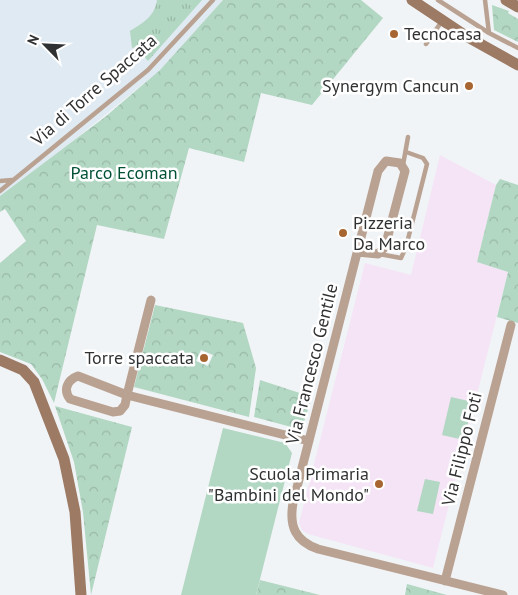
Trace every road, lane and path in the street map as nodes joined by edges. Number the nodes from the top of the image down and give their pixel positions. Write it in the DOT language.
graph roads {
  1 [pos="213,0"];
  2 [pos="412,0"];
  3 [pos="485,0"];
  4 [pos="506,0"];
  5 [pos="440,1"];
  6 [pos="518,7"];
  7 [pos="442,21"];
  8 [pos="489,33"];
  9 [pos="426,44"];
  10 [pos="518,48"];
  11 [pos="518,65"];
  12 [pos="408,137"];
  13 [pos="406,152"];
  14 [pos="403,165"];
  15 [pos="14,180"];
  16 [pos="0,181"];
  17 [pos="0,191"];
  18 [pos="357,252"];
  19 [pos="378,254"];
  20 [pos="151,300"];
  21 [pos="511,325"];
  22 [pos="0,360"];
  23 [pos="127,395"];
  24 [pos="309,441"];
  25 [pos="445,581"];
  26 [pos="81,595"];
  27 [pos="502,595"];
  1 -- 15 [label="lane, Via di Torre Spaccata"];
  2 -- 7 [label="street"];
  3 -- 8 [label="lane"];
  4 -- 6 [label="street"];
  5 -- 8 [label="lane"];
  7 -- 9 [label="lane"];
  7 -- 11 [label="street"];
  8 -- 10 [label="lane"];
  12 -- 13 [label="lane"];
  13 -- 14 [label="lane"];
  13 -- 19 [label="lane"];
  14 -- 18 [label="street, Via Francesco Gentile"];
  14 -- 19 [label="street"];
  15 -- 16 [label="lane"];
  15 -- 17 [label="lane, Via di Torre Spaccata"];
  18 -- 19 [label="street"];
  18 -- 24 [label="street, Via Francesco Gentile"];
  20 -- 23 [label="street"];
  21 -- 25 [label="street, Via Filippo Foti"];
  22 -- 26 [label="street"];
  23 -- 23 [label="street"];
  23 -- 24 [label="street"];
  24 -- 25 [label="street, Via Francesco Gentile"];
  25 -- 27 [label="street, Via Francesco Gentile"];
}
